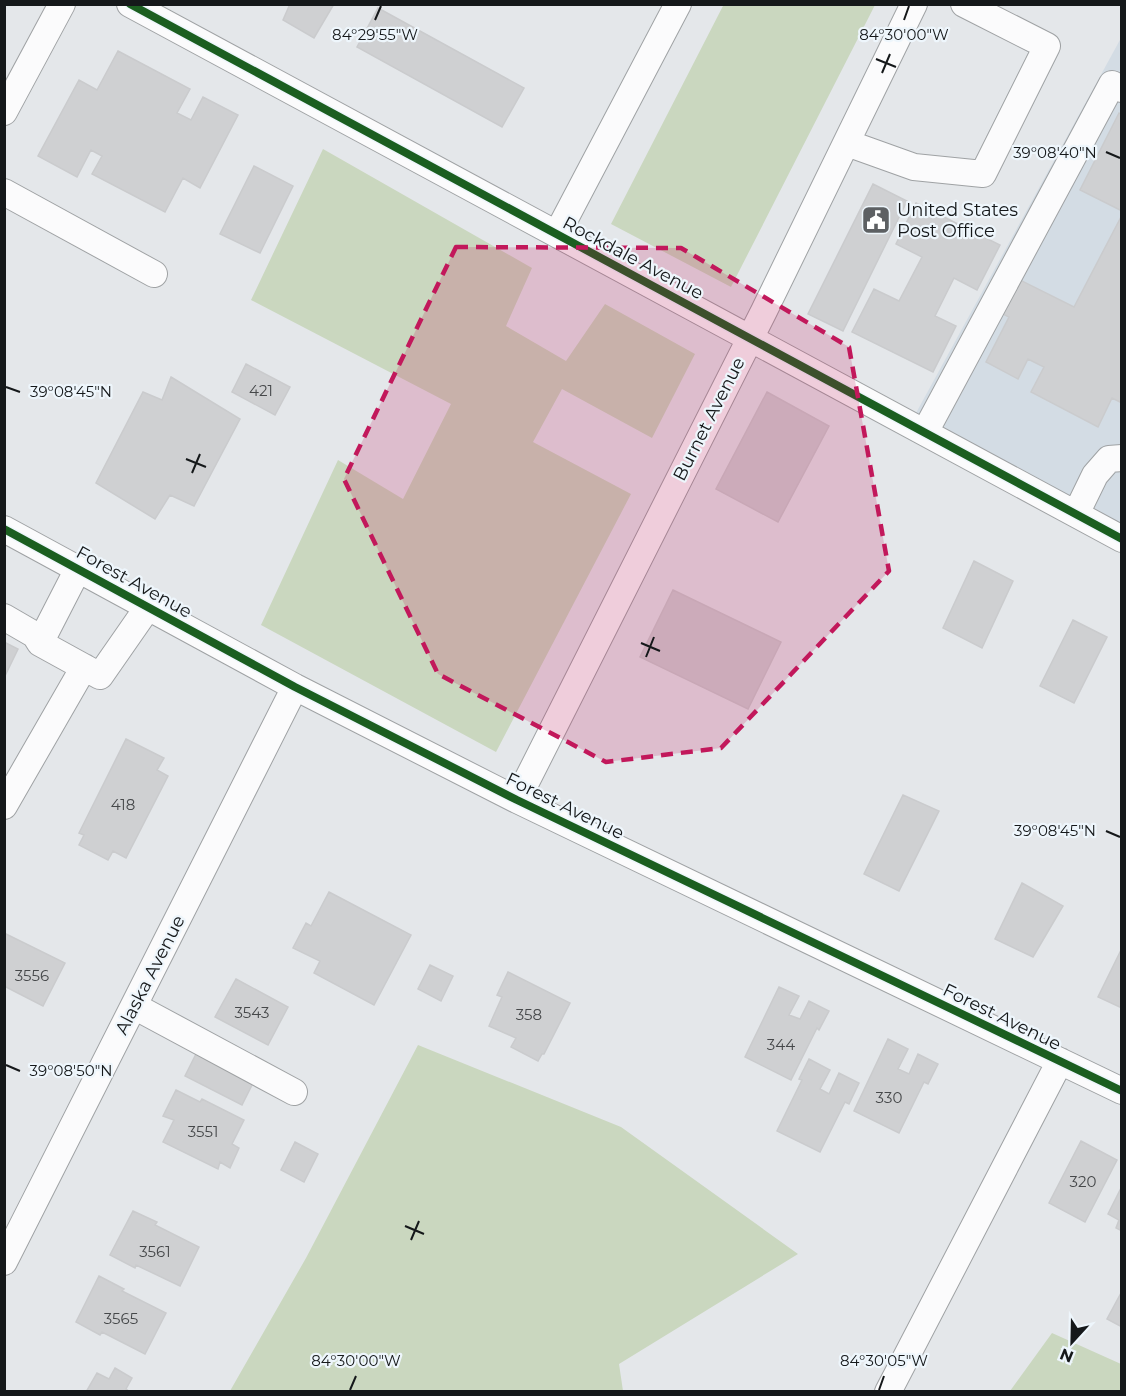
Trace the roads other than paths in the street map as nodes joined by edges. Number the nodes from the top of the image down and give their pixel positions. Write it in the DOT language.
graph roads {
  1 [pos="62,4"];
  2 [pos="130,4"];
  3 [pos="678,4"];
  4 [pos="914,4"];
  5 [pos="964,4"];
  6 [pos="1122,89"];
  7 [pos="4,112"];
  8 [pos="846,142"];
  9 [pos="4,192"];
  10 [pos="557,234"];
  11 [pos="154,273"];
  12 [pos="750,338"];
  13 [pos="925,432"];
  14 [pos="1122,458"];
  15 [pos="1076,514"];
  16 [pos="4,529"];
  17 [pos="1122,539"];
  18 [pos="78,569"];
  19 [pos="148,607"];
  20 [pos="4,617"];
  21 [pos="40,643"];
  22 [pos="92,672"];
  23 [pos="295,687"];
  24 [pos="518,800"];
  25 [pos="4,806"];
  26 [pos="134,1006"];
  27 [pos="1060,1062"];
  28 [pos="1122,1091"];
  29 [pos="294,1092"];
  30 [pos="4,1262"];
  31 [pos="888,1392"];
  1 -- 7 [label="street"];
  2 -- 10 [label="street, Rockdale Avenue"];
  3 -- 10 [label="street"];
  4 -- 8 [label="street, Burnet Avenue"];
  5 -- 8 [label="street"];
  6 -- 13 [label="street"];
  8 -- 12 [label="street, Burnet Avenue"];
  9 -- 11 [label="street"];
  10 -- 12 [label="street, Rockdale Avenue"];
  12 -- 13 [label="street, Rockdale Avenue"];
  12 -- 24 [label="street, Burnet Avenue"];
  13 -- 15 [label="street, Rockdale Avenue"];
  14 -- 15 [label="street"];
  15 -- 17 [label="street, Rockdale Avenue"];
  16 -- 18 [label="street, Forest Avenue"];
  18 -- 19 [label="street, Forest Avenue"];
  18 -- 21 [label="street"];
  19 -- 22 [label="street"];
  19 -- 23 [label="street, Forest Avenue"];
  20 -- 21 [label="street"];
  21 -- 22 [label="street"];
  22 -- 25 [label="street"];
  23 -- 24 [label="street, Forest Avenue"];
  23 -- 26 [label="street, Alaska Avenue"];
  24 -- 27 [label="street, Forest Avenue"];
  26 -- 29 [label="street"];
  26 -- 30 [label="street, Alaska Avenue"];
  27 -- 28 [label="street, Forest Avenue"];
  27 -- 31 [label="street"];
}
